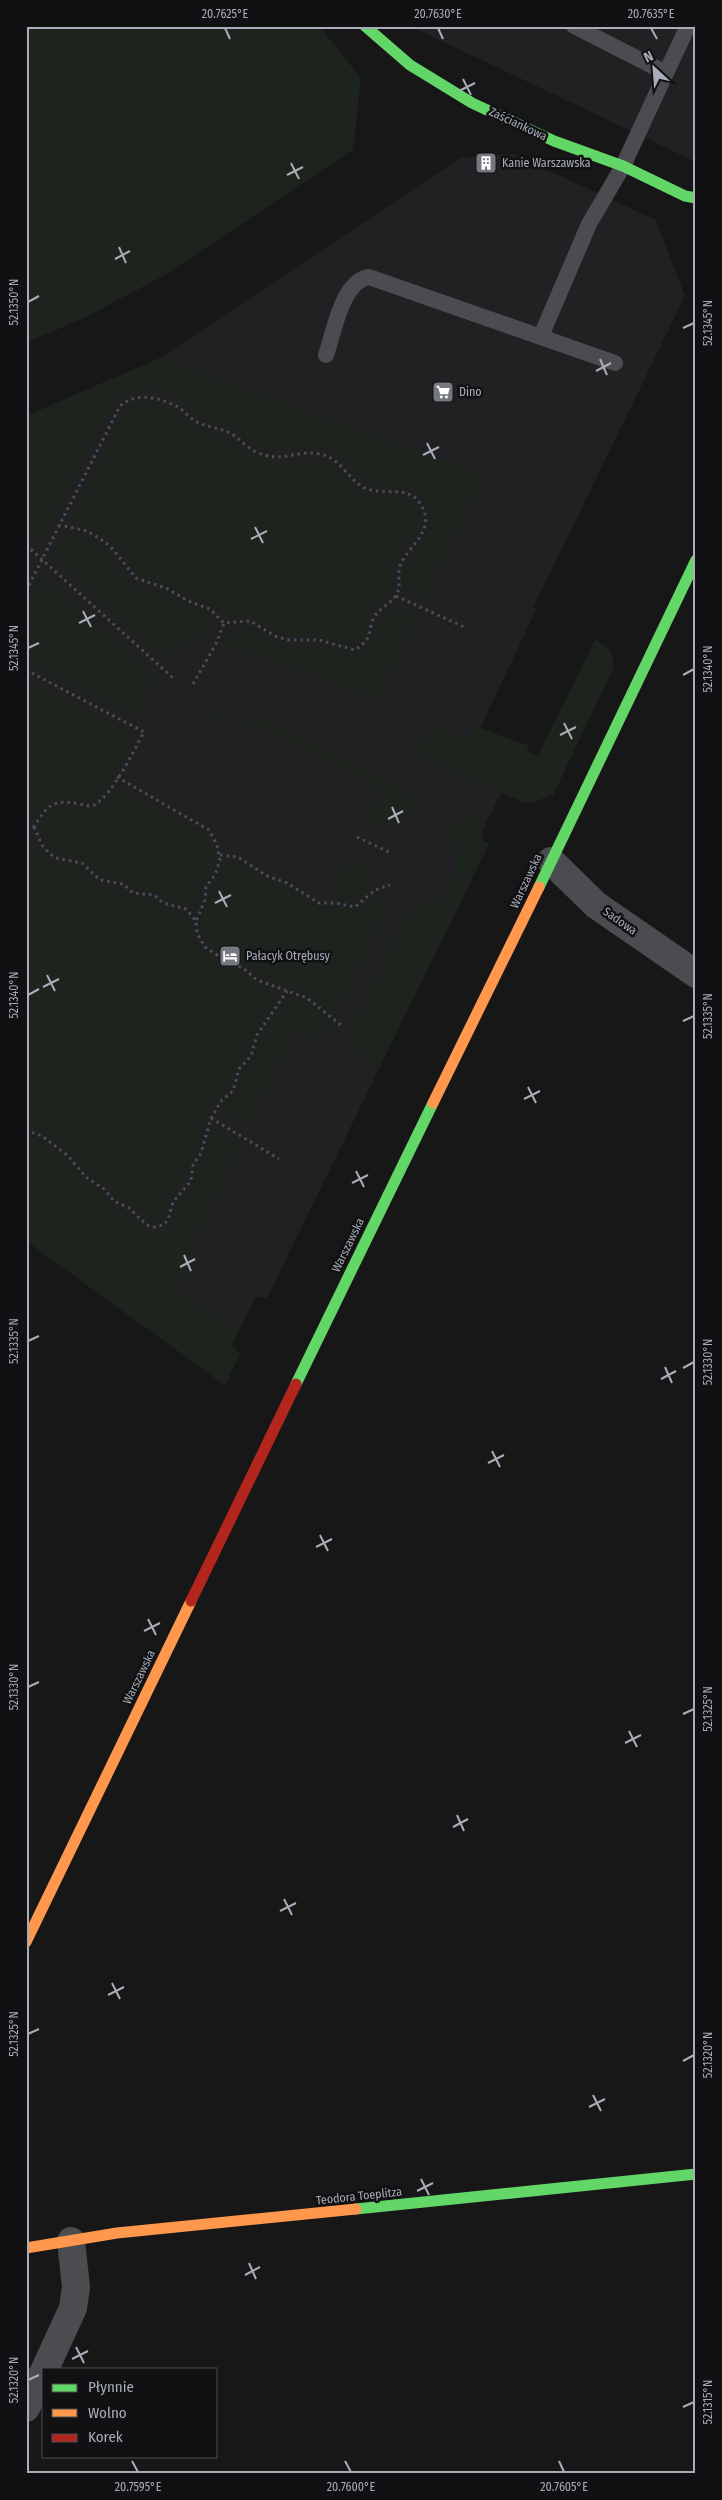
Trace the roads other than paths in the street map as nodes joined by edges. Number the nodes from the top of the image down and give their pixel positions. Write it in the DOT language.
graph roads {
  1 [pos="365,26"];
  2 [pos="574,26"];
  3 [pos="688,26"];
  4 [pos="666,73"];
  5 [pos="623,166"];
  6 [pos="692,201"];
  7 [pos="541,336"];
  8 [pos="326,356"];
  9 [pos="615,363"];
  10 [pos="696,560"];
  11 [pos="551,861"];
  12 [pos="696,974"];
  13 [pos="26,1942"];
  14 [pos="696,2174"];
  15 [pos="71,2241"];
  16 [pos="26,2248"];
  17 [pos="45,2368"];
  18 [pos="42,2374"];
  19 [pos="26,2408"];
  1 -- 5 [label="main road, Zaściankowa"];
  2 -- 4 [label="lane"];
  3 -- 4 [label="lane"];
  4 -- 5 [label="lane"];
  5 -- 6 [label="main road, Zaściankowa"];
  5 -- 7 [label="lane"];
  7 -- 8 [label="lane"];
  7 -- 9 [label="lane"];
  10 -- 11 [label="main road, Warszawska"];
  11 -- 12 [label="street, Sadowa"];
  11 -- 13 [label="main road, Warszawska"];
  14 -- 15 [label="main road, Teodora Toeplitza"];
  15 -- 16 [label="main road, Teodora Toeplitza"];
  15 -- 17 [label="street"];
  18 -- 19 [label="street"];
}
